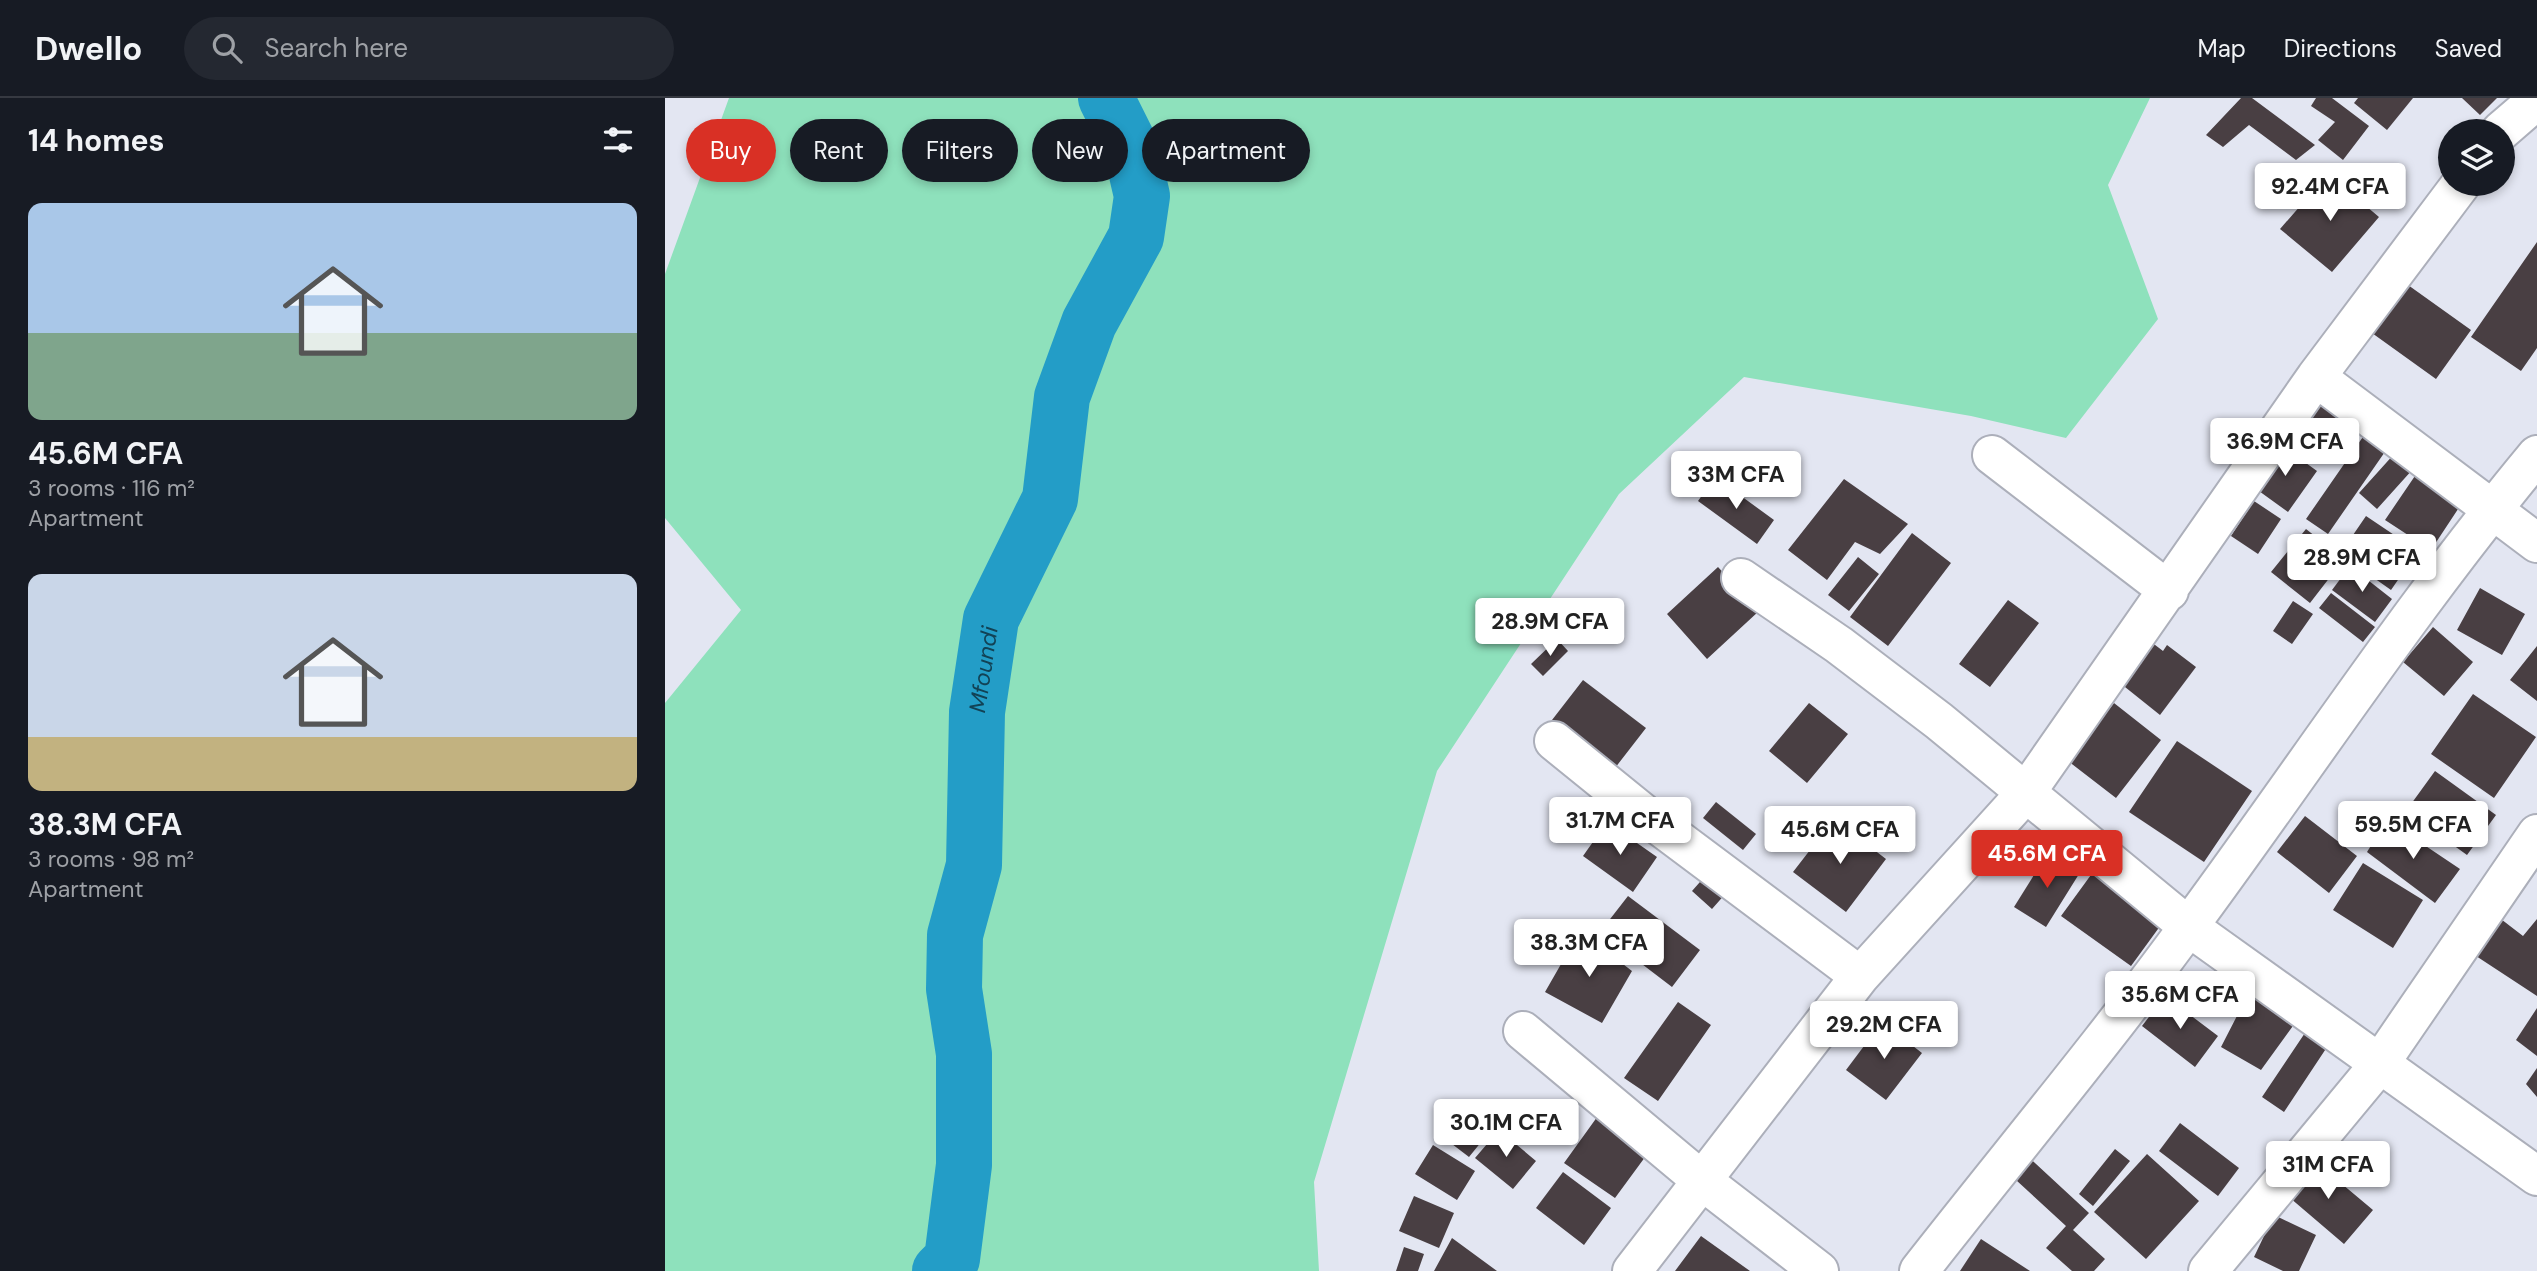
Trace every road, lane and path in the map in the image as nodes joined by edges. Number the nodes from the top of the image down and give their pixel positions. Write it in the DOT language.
graph roads {
  1 [pos="2537,100"];
  2 [pos="2515,119"];
  3 [pos="2452,196"];
  4 [pos="2316,377"];
  5 [pos="2537,454"];
  6 [pos="1992,455"];
  7 [pos="2493,508"];
  8 [pos="2537,543"];
  9 [pos="1741,578"];
  10 [pos="2169,591"];
  11 [pos="1554,741"];
  12 [pos="2025,793"];
  13 [pos="2537,834"];
  14 [pos="2189,928"];
  15 [pos="1860,976"];
  16 [pos="1523,1031"];
  17 [pos="2378,1066"];
  18 [pos="2537,1176"];
  19 [pos="1700,1179"];
  20 [pos="1632,1271"];
  21 [pos="1819,1271"];
  22 [pos="1919,1271"];
  23 [pos="2208,1271"];
  1 -- 2 [label="street"];
  3 -- 4 [label="street"];
  4 -- 7 [label="street"];
  4 -- 10 [label="street"];
  5 -- 7 [label="street"];
  6 -- 10 [label="street"];
  7 -- 8 [label="street"];
  7 -- 14 [label="street"];
  9 -- 12 [label="street"];
  10 -- 12 [label="street"];
  11 -- 15 [label="street"];
  12 -- 14 [label="street"];
  12 -- 15 [label="street"];
  13 -- 17 [label="street"];
  14 -- 17 [label="street"];
  14 -- 22 [label="street"];
  15 -- 19 [label="street"];
  16 -- 19 [label="street"];
  17 -- 18 [label="street"];
  17 -- 23 [label="street"];
  19 -- 20 [label="street"];
  19 -- 21 [label="street"];
}
